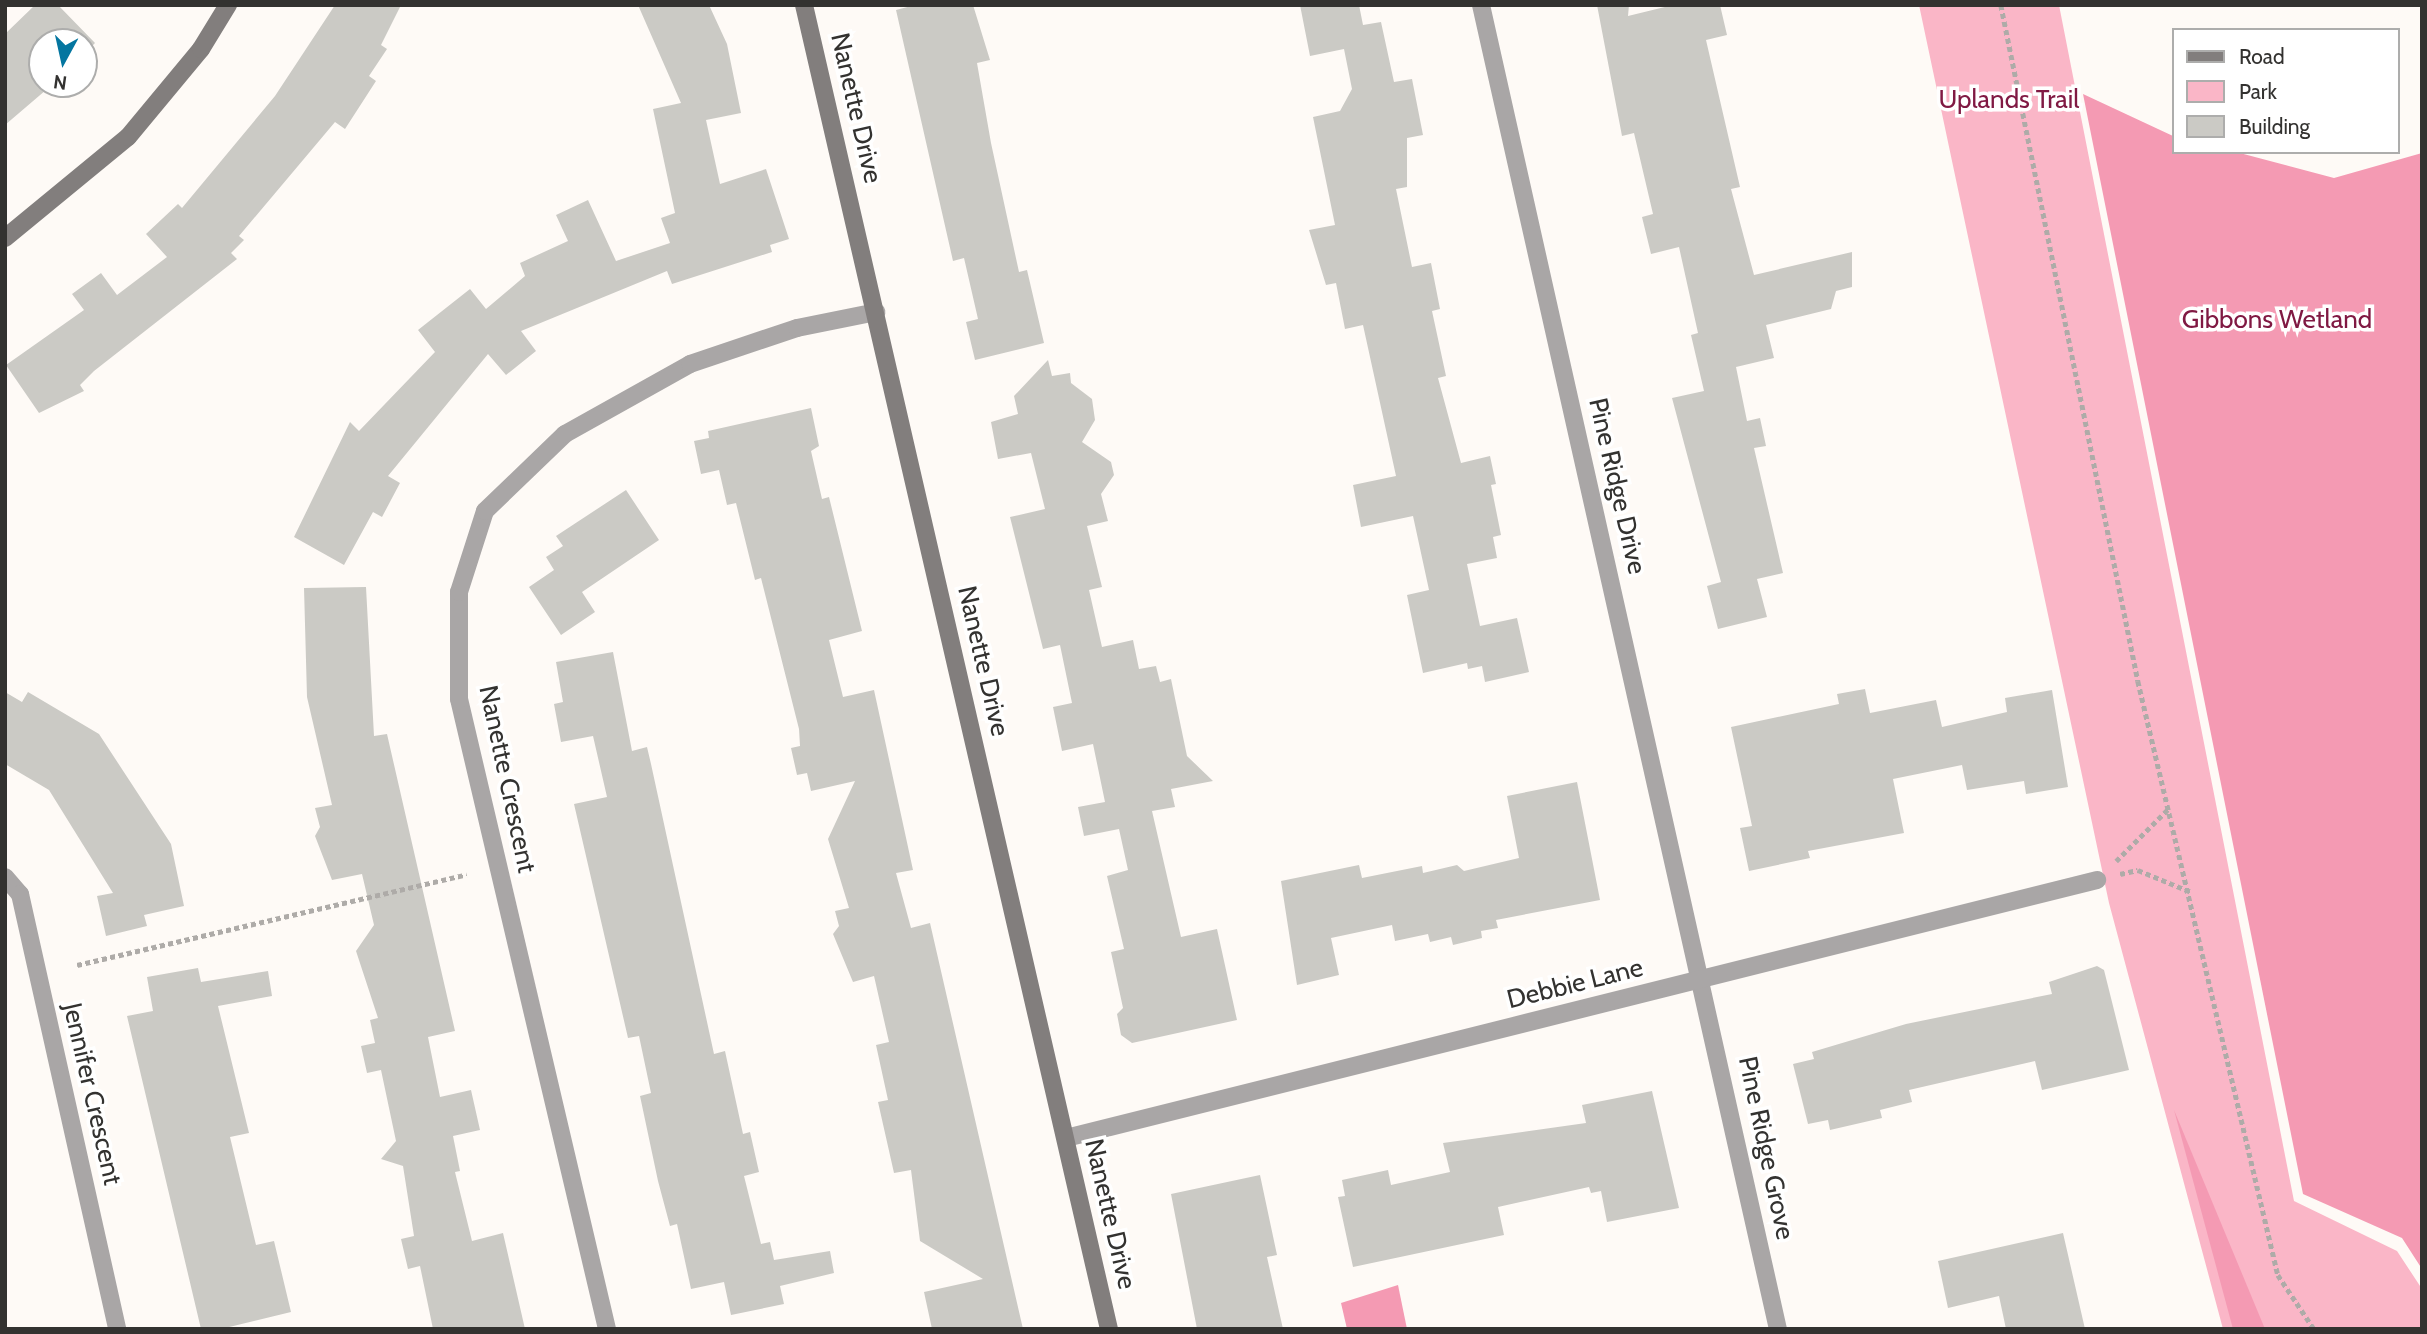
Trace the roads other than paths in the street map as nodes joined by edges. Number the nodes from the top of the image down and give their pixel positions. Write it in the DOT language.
graph roads {
  1 [pos="228,5"];
  2 [pos="804,5"];
  3 [pos="1481,5"];
  4 [pos="5,238"];
  5 [pos="876,312"];
  6 [pos="5,877"];
  7 [pos="2097,880"];
  8 [pos="1702,979"];
  9 [pos="1066,1138"];
  10 [pos="117,1329"];
  11 [pos="607,1329"];
  12 [pos="1109,1329"];
  13 [pos="1778,1329"];
  1 -- 4 [label="street"];
  2 -- 5 [label="street, Nanette Drive"];
  3 -- 8 [label="street, Pine Ridge Drive"];
  5 -- 9 [label="street, Nanette Drive"];
  5 -- 11 [label="street, Nanette Crescent"];
  6 -- 10 [label="street, Jennifer Crescent"];
  7 -- 8 [label="street, Debbie Lane"];
  8 -- 9 [label="street, Debbie Lane"];
  8 -- 13 [label="street, Pine Ridge Grove"];
  9 -- 12 [label="street, Nanette Drive"];
}
